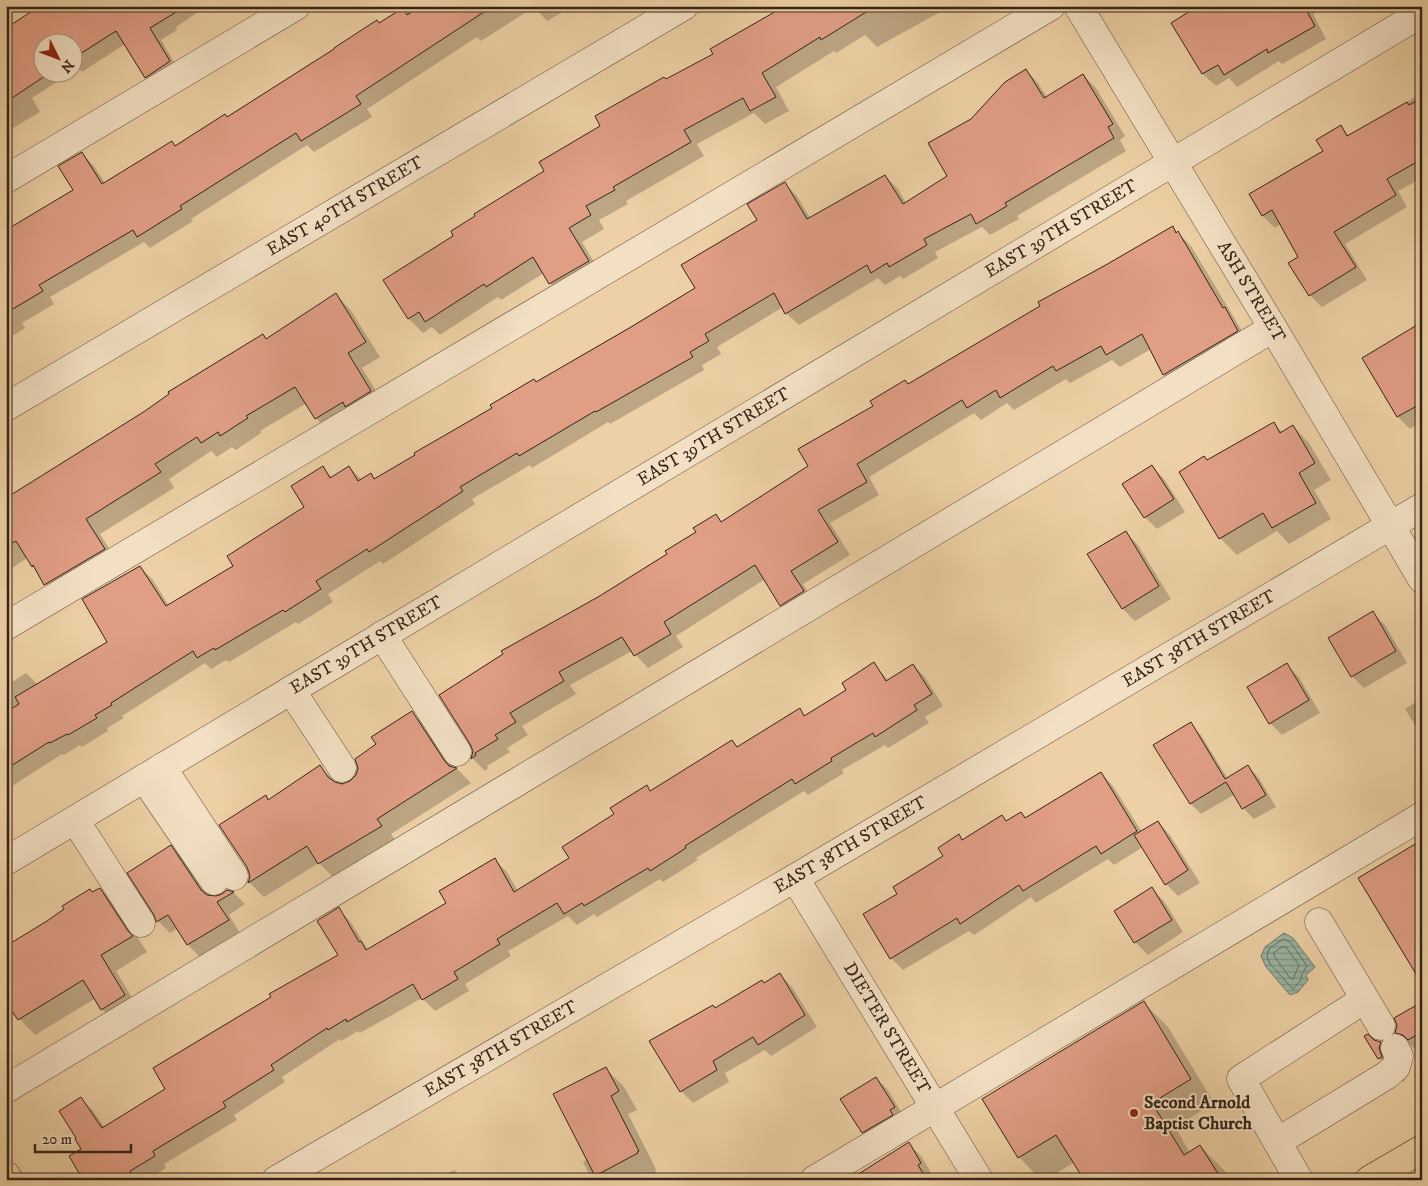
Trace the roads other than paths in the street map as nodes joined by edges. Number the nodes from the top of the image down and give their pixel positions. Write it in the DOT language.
graph roads {
  1 [pos="296,6"];
  2 [pos="684,6"];
  3 [pos="1051,6"];
  4 [pos="1078,6"];
  5 [pos="1422,13"];
  6 [pos="1173,162"];
  7 [pos="6,179"];
  8 [pos="1273,328"];
  9 [pos="6,407"];
  10 [pos="1422,507"];
  11 [pos="1390,526"];
  12 [pos="1422,579"];
  13 [pos="6,626"];
  14 [pos="382,635"];
  15 [pos="291,690"];
  16 [pos="457,752"];
  17 [pos="342,768"];
  18 [pos="153,773"];
  19 [pos="1422,816"];
  20 [pos="75,820"];
  21 [pos="6,861"];
  22 [pos="224,878"];
  23 [pos="795,878"];
  24 [pos="1319,922"];
  25 [pos="141,923"];
  26 [pos="1365,999"];
  27 [pos="6,1088"];
  28 [pos="934,1108"];
  29 [pos="1277,1142"];
  30 [pos="1422,1149"];
  31 [pos="6,1175"];
  32 [pos="9,1180"];
  33 [pos="276,1180"];
  34 [pos="814,1180"];
  35 [pos="979,1180"];
  36 [pos="1299,1180"];
  37 [pos="1369,1180"];
  1 -- 7 [label="street"];
  2 -- 9 [label="street, EAST 40TH STREET"];
  3 -- 13 [label="street"];
  4 -- 6 [label="street, ASH STREET"];
  5 -- 6 [label="street, EAST 39TH STREET"];
  6 -- 8 [label="street, ASH STREET"];
  6 -- 14 [label="street, EAST 39TH STREET"];
  8 -- 11 [label="street, ASH STREET"];
  8 -- 27 [label="street"];
  10 -- 11 [label="street, EAST 38TH STREET"];
  11 -- 12 [label="street, ASH STREET"];
  11 -- 23 [label="street, EAST 38TH STREET"];
  14 -- 15 [label="street, EAST 39TH STREET"];
  14 -- 16 [label="street"];
  15 -- 17 [label="street"];
  15 -- 18 [label="street, EAST 39TH STREET"];
  18 -- 20 [label="street, EAST 39TH STREET"];
  18 -- 22 [label="street"];
  19 -- 28 [label="street"];
  20 -- 21 [label="street, EAST 39TH STREET"];
  20 -- 25 [label="street"];
  23 -- 28 [label="street, DIETER STREET"];
  23 -- 33 [label="street, EAST 38TH STREET"];
  24 -- 26 [label="street"];
  26 -- 29 [label="street"];
  26 -- 29 [label="street"];
  28 -- 34 [label="street"];
  28 -- 35 [label="street, DIETER STREET"];
  29 -- 36 [label="street"];
  30 -- 37 [label="main road"];
  31 -- 32 [label="main road"];
}
